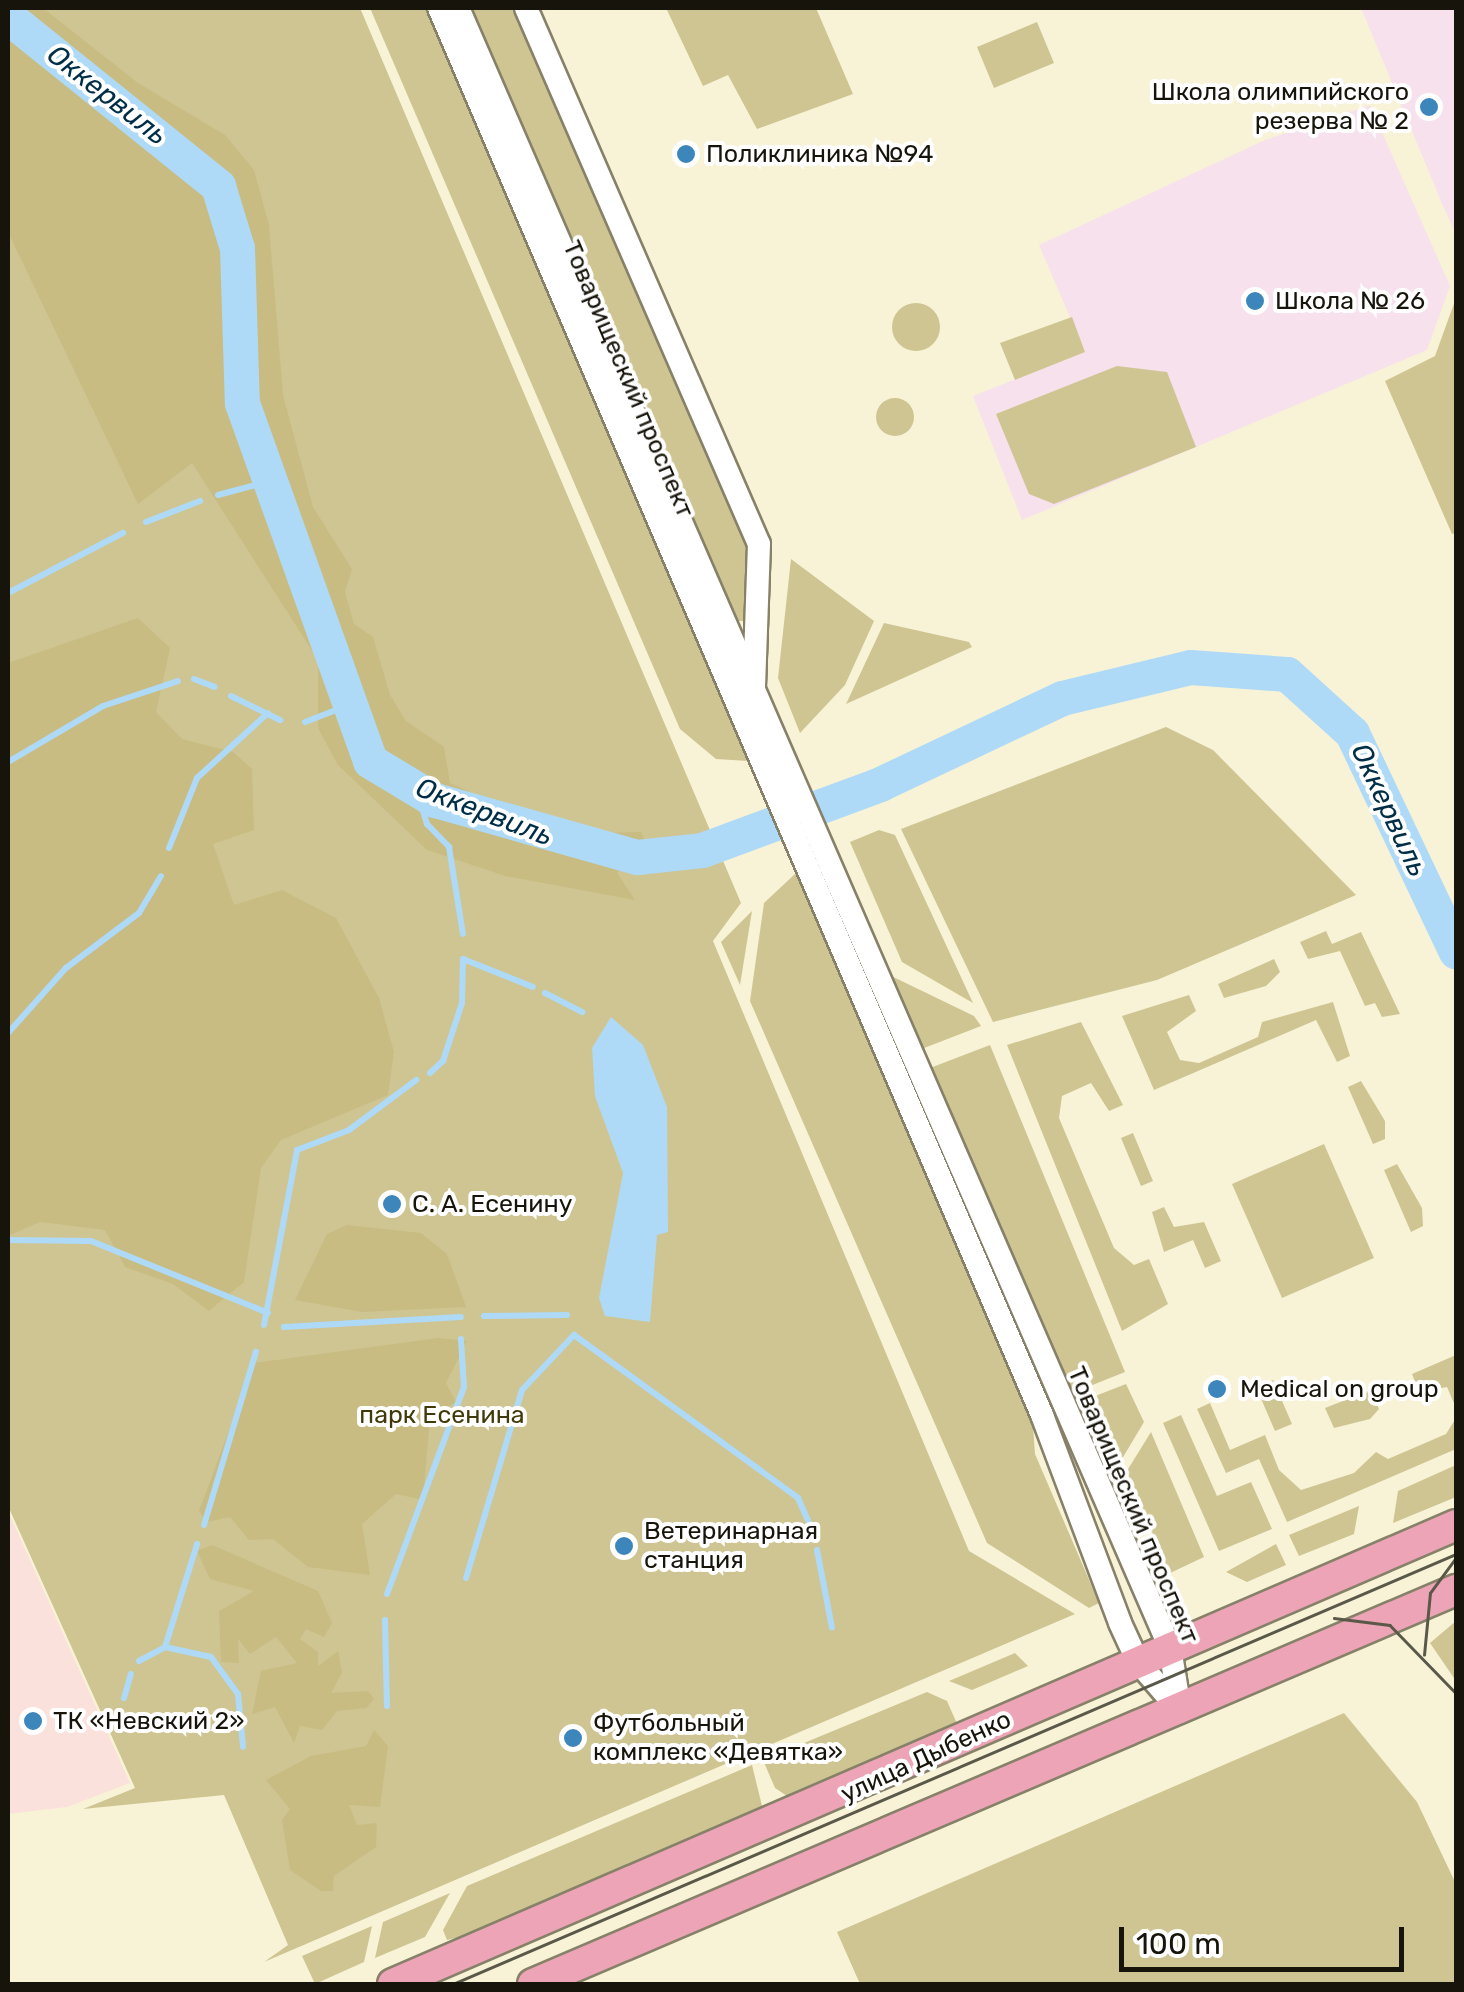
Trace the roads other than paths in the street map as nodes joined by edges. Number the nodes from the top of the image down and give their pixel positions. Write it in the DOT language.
graph roads {
  1 [pos="439,8"];
  2 [pos="458,8"];
  3 [pos="526,8"];
  4 [pos="754,692"];
  5 [pos="776,768"];
  6 [pos="810,848"];
  7 [pos="1456,1525"];
  8 [pos="1456,1590"];
  9 [pos="1170,1648"];
  10 [pos="1138,1662"];
  11 [pos="1180,1711"];
  12 [pos="393,1984"];
  13 [pos="533,1984"];
  1 -- 5 [label="street, Товарищеский проспект"];
  2 -- 4 [label="street, Товарищеский проспект"];
  3 -- 4 [label="street"];
  4 -- 5 [label="street, Товарищеский проспект"];
  5 -- 6 [label="street"];
  6 -- 9 [label="street, Товарищеский проспект"];
  6 -- 10 [label="street, Товарищеский проспект"];
  7 -- 9 [label="main road, улица Дыбенко"];
  8 -- 11 [label="main road, улица Дыбенко"];
  9 -- 10 [label="main road, улица Дыбенко"];
  9 -- 11 [label="street, Товарищеский проспект"];
  10 -- 11 [label="street, Товарищеский проспект"];
  10 -- 12 [label="main road, улица Дыбенко"];
  11 -- 13 [label="main road, улица Дыбенко"];
}
